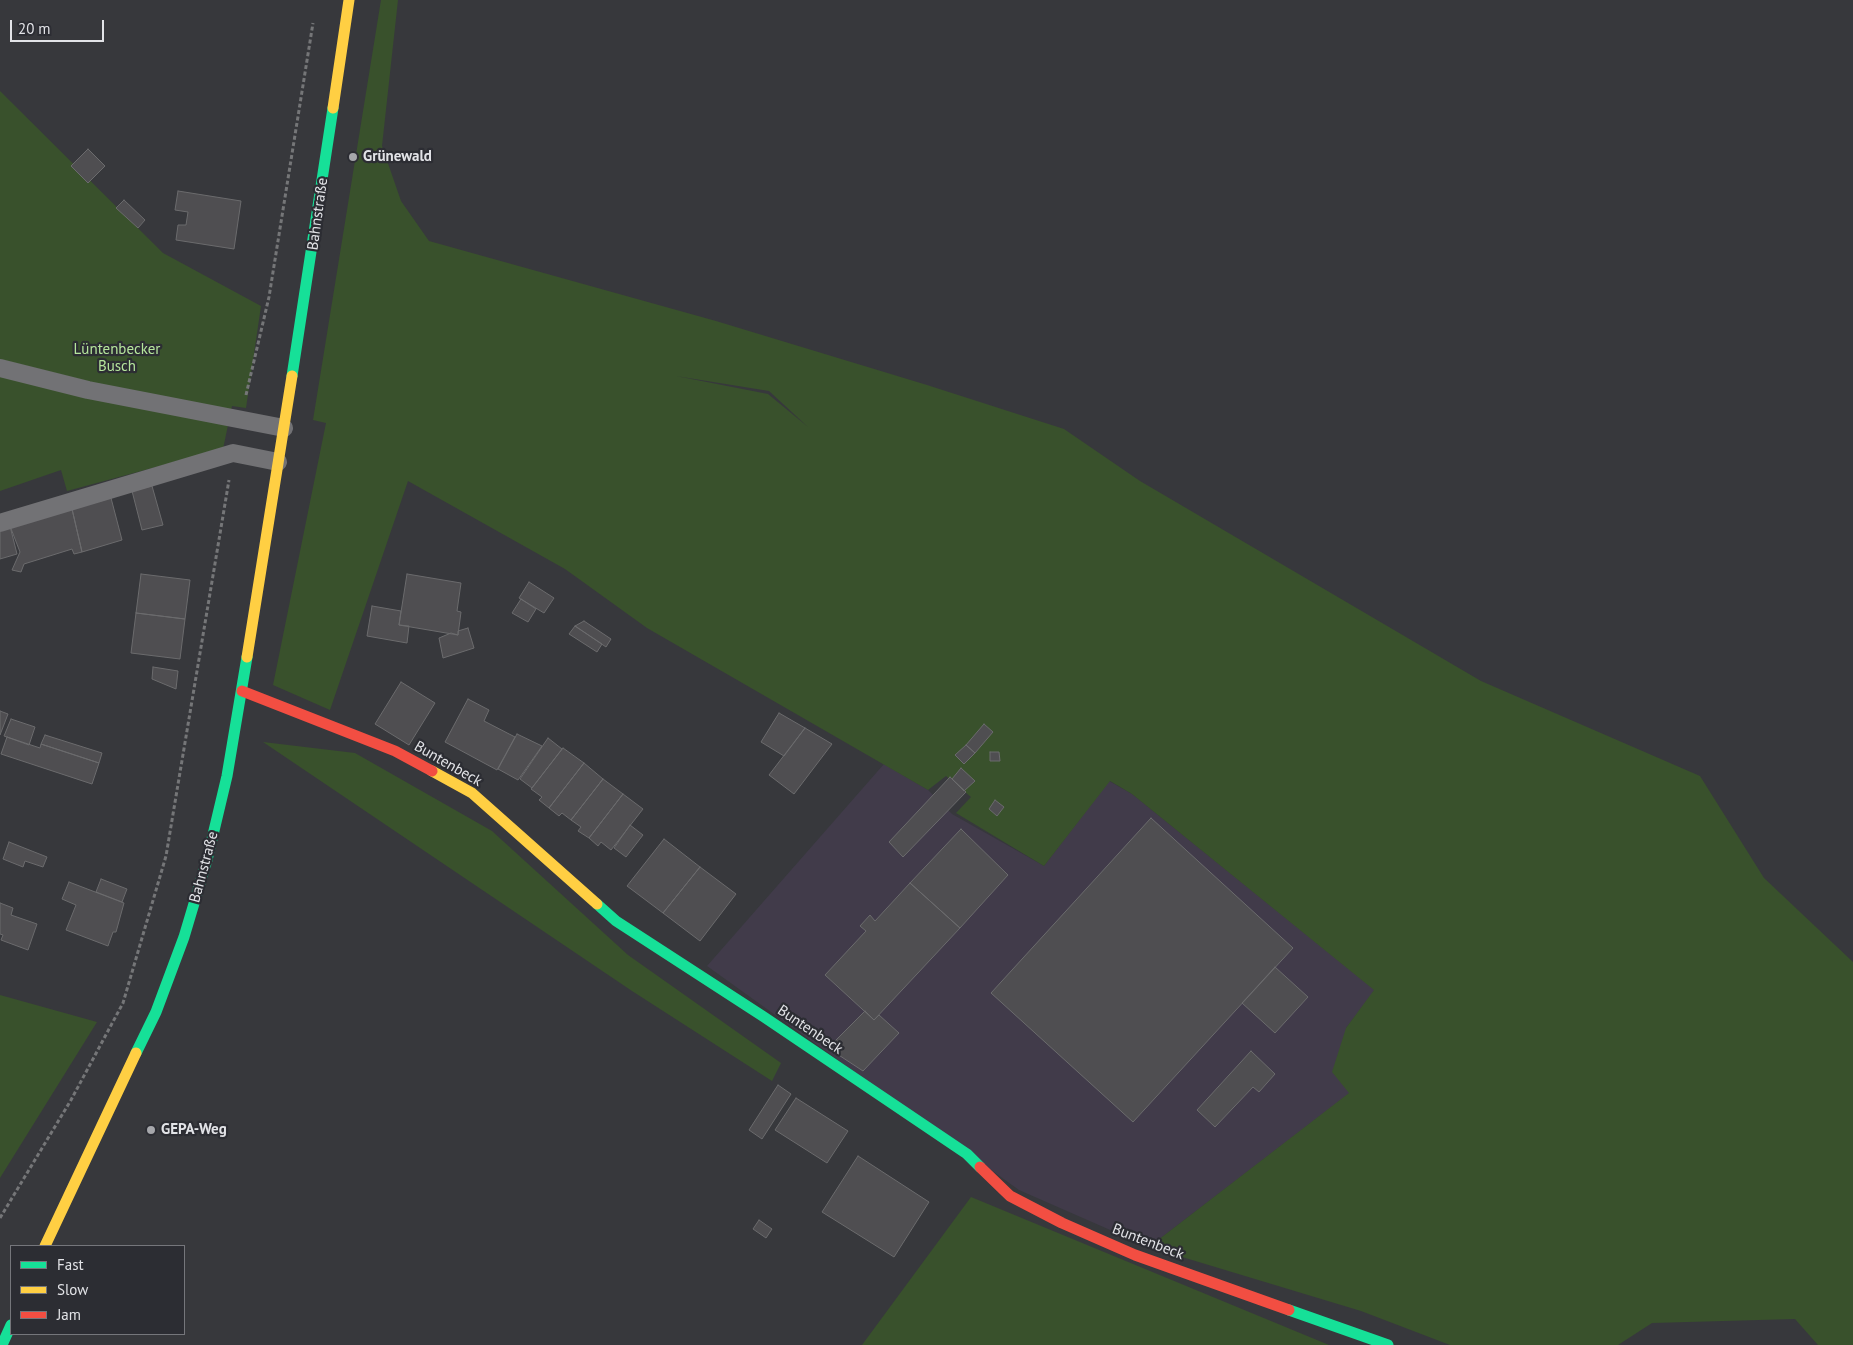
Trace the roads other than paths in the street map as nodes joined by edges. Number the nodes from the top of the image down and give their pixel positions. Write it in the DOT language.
graph roads {
  1 [pos="349,0"];
  2 [pos="0,368"];
  3 [pos="284,428"];
  4 [pos="278,462"];
  5 [pos="0,522"];
  6 [pos="242,691"];
  7 [pos="45,1245"];
  8 [pos="10,1327"];
  9 [pos="2,1345"];
  10 [pos="1388,1345"];
  1 -- 3 [label="main road, Bahnstraße"];
  2 -- 3 [label="lane"];
  3 -- 4 [label="main road, Bahnstraße"];
  4 -- 5 [label="lane"];
  4 -- 6 [label="main road, Bahnstraße"];
  6 -- 7 [label="main road, Bahnstraße"];
  6 -- 10 [label="main road, Buntenbeck"];
  8 -- 9 [label="main road"];
}
